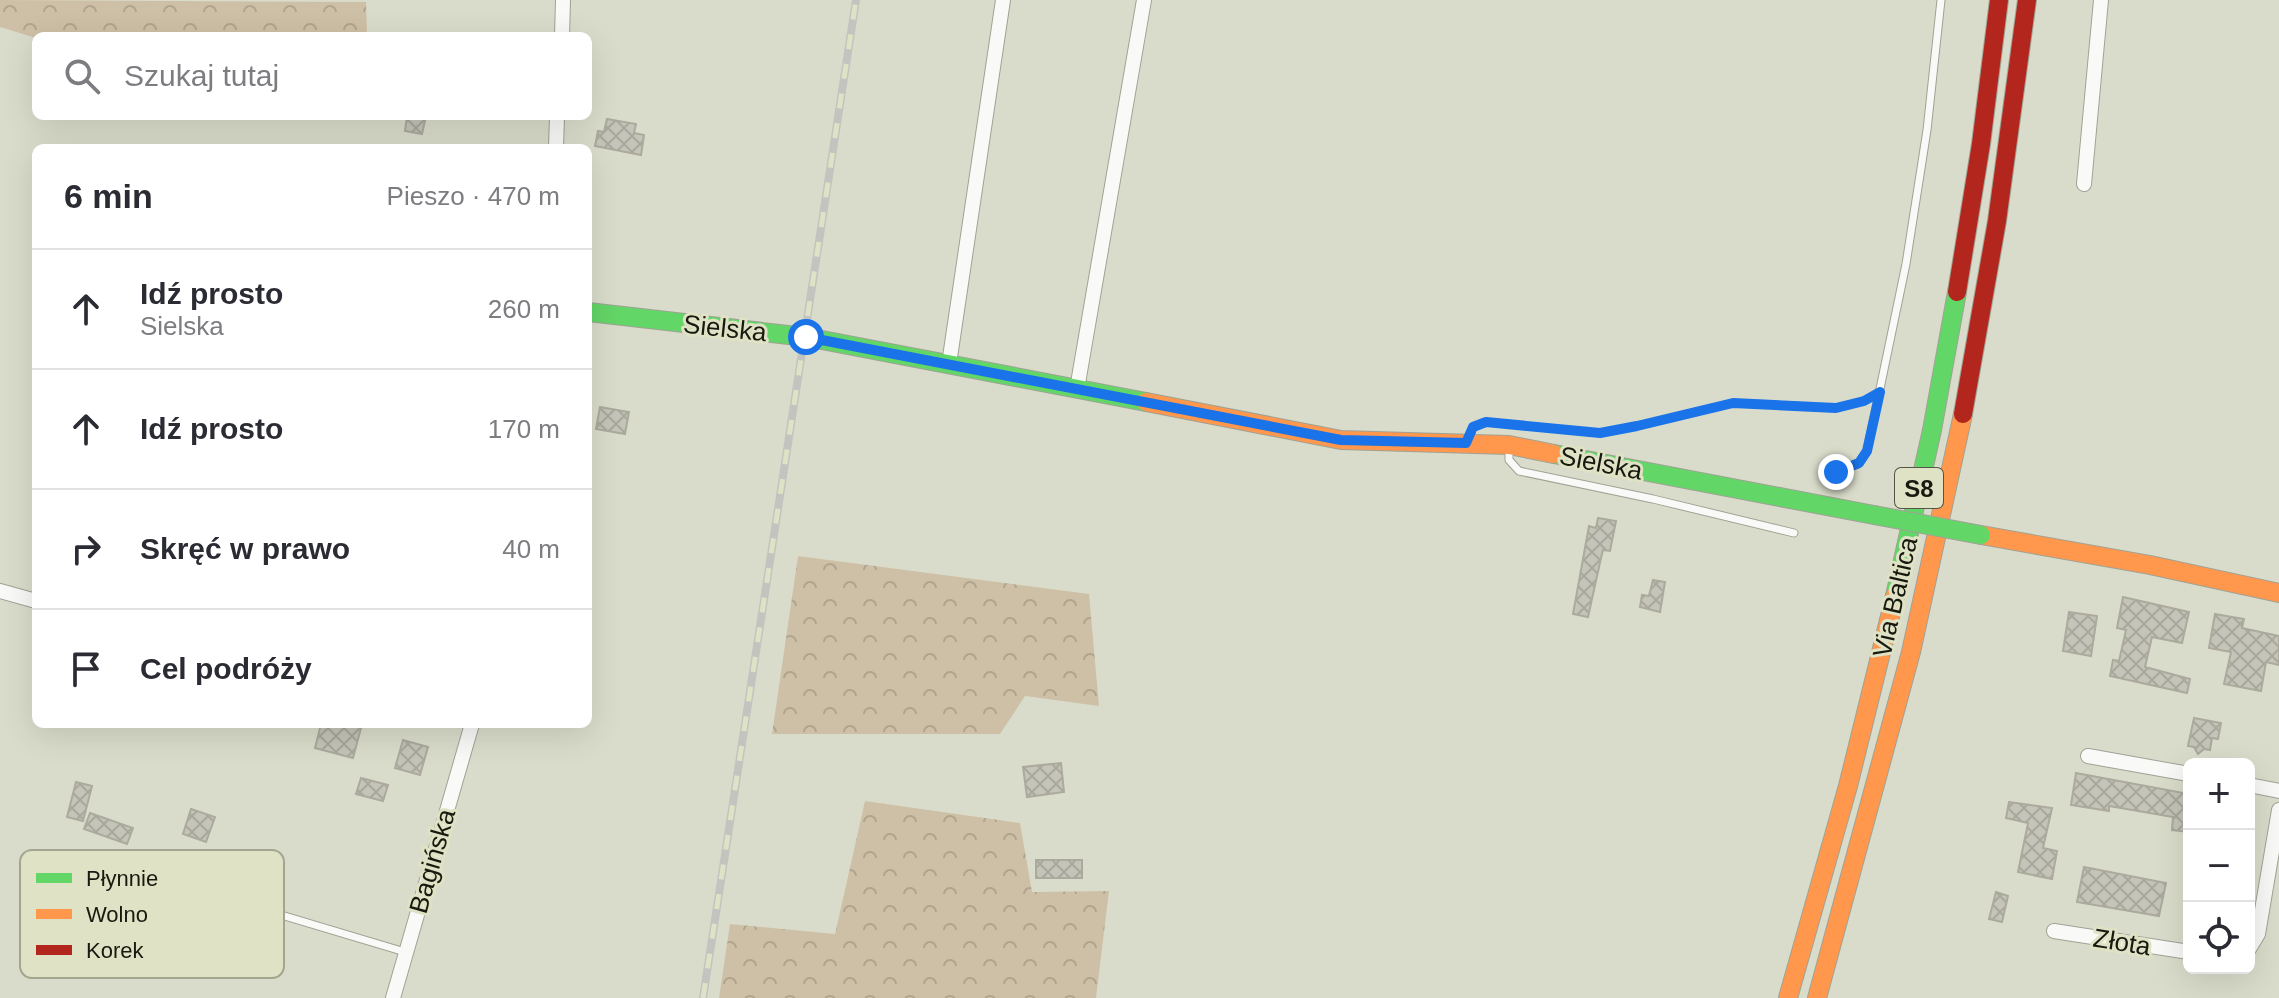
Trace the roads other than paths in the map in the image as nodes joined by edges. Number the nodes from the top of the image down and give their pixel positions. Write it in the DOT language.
graph roads {
  1 [pos="563,0"];
  2 [pos="1003,0"];
  3 [pos="1144,0"];
  4 [pos="1941,0"];
  5 [pos="1999,0"];
  6 [pos="2027,0"];
  7 [pos="2101,0"];
  8 [pos="562,32"];
  9 [pos="557,120"];
  10 [pos="556,144"];
  11 [pos="2084,184"];
  12 [pos="592,312"];
  13 [pos="949,364"];
  14 [pos="1077,389"];
  15 [pos="1509,445"];
  16 [pos="1836,472"];
  17 [pos="1794,533"];
  18 [pos="0,591"];
  19 [pos="2279,593"];
  20 [pos="32,600"];
  21 [pos="469,728"];
  22 [pos="2088,756"];
  23 [pos="2183,773"];
  24 [pos="2255,786"];
  25 [pos="2279,791"];
  26 [pos="2279,810"];
  27 [pos="284,916"];
  28 [pos="2054,931"];
  29 [pos="2255,939"];
  30 [pos="2183,951"];
  31 [pos="406,952"];
  32 [pos="393,998"];
  33 [pos="1788,998"];
  34 [pos="1817,998"];
  1 -- 8 [label="street"];
  2 -- 13 [label="street"];
  3 -- 14 [label="street"];
  4 -- 16 [label="lane"];
  5 -- 33 [label="main road, Via Baltica / S8"];
  6 -- 34 [label="main road, Via Baltica / S8"];
  7 -- 11 [label="street"];
  9 -- 10 [label="street"];
  12 -- 13 [label="main road, Sielska"];
  13 -- 14 [label="main road, Sielska"];
  14 -- 15 [label="main road, Sielska"];
  15 -- 17 [label="lane"];
  15 -- 19 [label="main road, Sielska, bridge"];
  18 -- 20 [label="street"];
  21 -- 31 [label="street, Bagińska"];
  22 -- 23 [label="street"];
  24 -- 25 [label="street"];
  26 -- 29 [label="street"];
  27 -- 31 [label="lane"];
  28 -- 30 [label="street, Złota"];
  31 -- 32 [label="street, Bagińska"];
}
